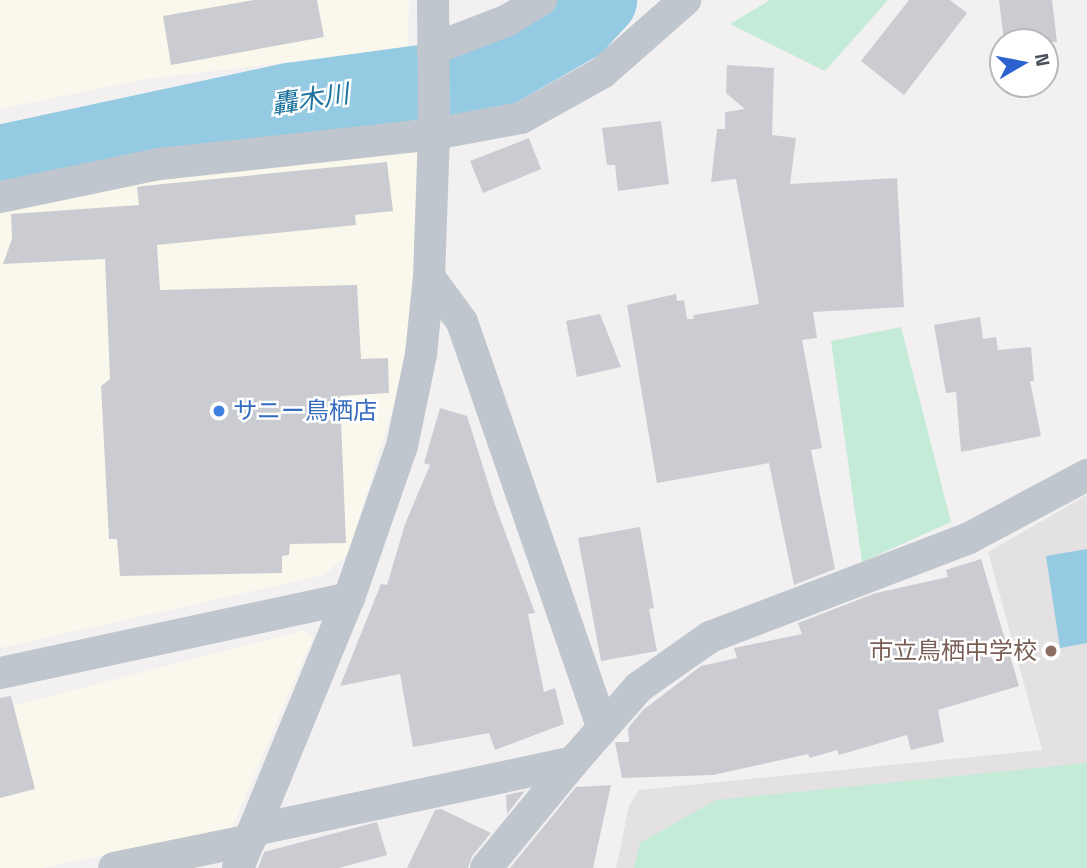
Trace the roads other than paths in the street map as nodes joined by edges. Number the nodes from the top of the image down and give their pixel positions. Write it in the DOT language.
graph roads {
  1 [pos="433,0"];
  2 [pos="541,0"];
  3 [pos="685,0"];
  4 [pos="432,56"];
  5 [pos="434,134"];
  6 [pos="0,197"];
  7 [pos="429,277"];
  8 [pos="1087,475"];
  9 [pos="349,598"];
  10 [pos="0,673"];
  11 [pos="602,726"];
  12 [pos="573,762"];
  13 [pos="247,846"];
  14 [pos="114,868"];
  15 [pos="486,868"];
  1 -- 4 [label="street"];
  2 -- 4 [label="street"];
  3 -- 5 [label="street"];
  4 -- 5 [label="street"];
  5 -- 6 [label="street"];
  5 -- 7 [label="street"];
  7 -- 9 [label="street"];
  7 -- 11 [label="street"];
  8 -- 11 [label="street"];
  9 -- 10 [label="street"];
  9 -- 13 [label="street"];
  11 -- 12 [label="street"];
  12 -- 13 [label="street"];
  12 -- 15 [label="street"];
  13 -- 14 [label="street"];
}
